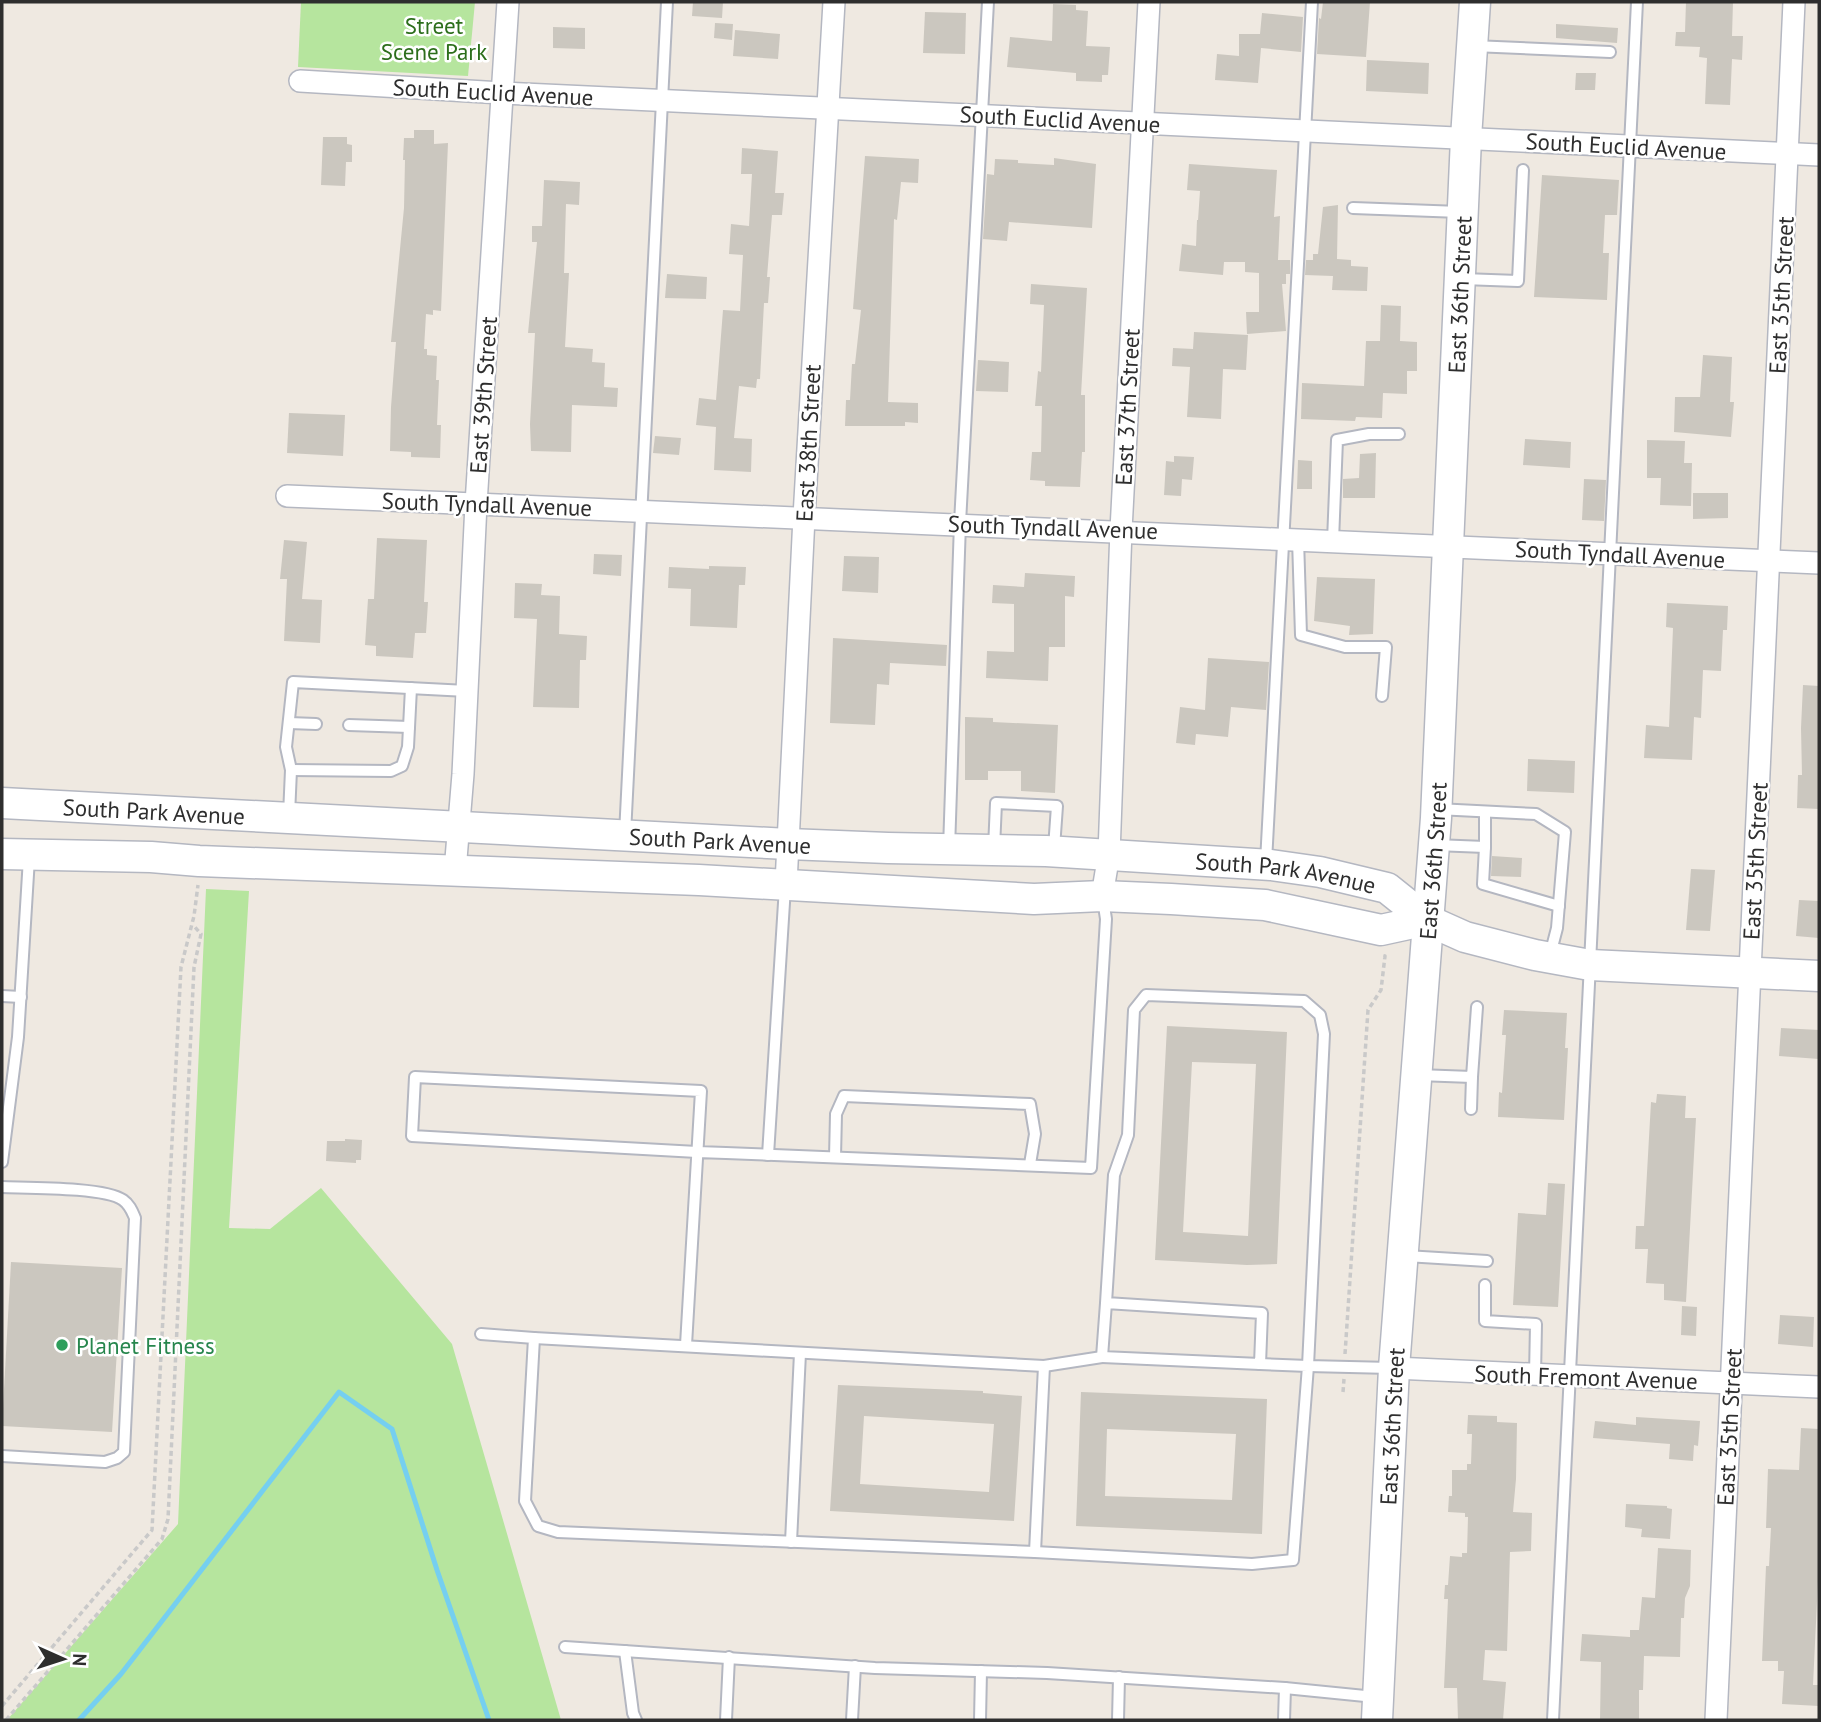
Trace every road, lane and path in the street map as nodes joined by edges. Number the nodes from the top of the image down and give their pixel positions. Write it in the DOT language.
graph roads {
  1 [pos="508,2"];
  2 [pos="667,2"];
  3 [pos="834,2"];
  4 [pos="988,2"];
  5 [pos="1149,2"];
  6 [pos="1312,2"];
  7 [pos="1475,2"];
  8 [pos="1637,2"];
  9 [pos="1794,2"];
  10 [pos="1472,46"];
  11 [pos="1610,52"];
  12 [pos="300,81"];
  13 [pos="502,93"];
  14 [pos="662,100"];
  15 [pos="827,108"];
  16 [pos="982,116"];
  17 [pos="1143,123"];
  18 [pos="1305,130"];
  19 [pos="1466,138"];
  20 [pos="1630,146"];
  21 [pos="1787,153"];
  22 [pos="1819,155"];
  23 [pos="1523,170"];
  24 [pos="1353,208"];
  25 [pos="1463,212"];
  26 [pos="1460,279"];
  27 [pos="1399,434"];
  28 [pos="288,496"];
  29 [pos="476,504"];
  30 [pos="640,510"];
  31 [pos="804,517"];
  32 [pos="960,523"];
  33 [pos="1121,530"];
  34 [pos="1292,538"];
  35 [pos="1332,541"];
  36 [pos="1448,547"];
  37 [pos="1611,553"];
  38 [pos="1769,561"];
  39 [pos="1819,563"];
  40 [pos="411,688"];
  41 [pos="467,691"];
  42 [pos="1382,696"];
  43 [pos="289,723"];
  44 [pos="316,724"];
  45 [pos="349,725"];
  46 [pos="409,727"];
  47 [pos="291,770"];
  48 [pos="2,803"];
  49 [pos="1436,809"];
  50 [pos="1485,812"];
  51 [pos="289,819"];
  52 [pos="459,825"];
  53 [pos="625,836"];
  54 [pos="788,844"];
  55 [pos="1433,845"];
  56 [pos="1485,847"];
  57 [pos="949,849"];
  58 [pos="994,850"];
  59 [pos="1054,851"];
  60 [pos="1109,854"];
  61 [pos="15,855"];
  62 [pos="1266,865"];
  63 [pos="455,871"];
  64 [pos="786,884"];
  65 [pos="1102,896"];
  66 [pos="1559,906"];
  67 [pos="1427,920"];
  68 [pos="192,924"];
  69 [pos="1385,956"];
  70 [pos="1550,958"];
  71 [pos="1590,965"];
  72 [pos="1750,973"];
  73 [pos="1819,976"];
  74 [pos="2,996"];
  75 [pos="20,997"];
  76 [pos="1477,1007"];
  77 [pos="2,1052"];
  78 [pos="16,1054"];
  79 [pos="1415,1075"];
  80 [pos="1472,1077"];
  81 [pos="1472,1109"];
  82 [pos="3,1136"];
  83 [pos="698,1152"];
  84 [pos="768,1154"];
  85 [pos="835,1157"];
  86 [pos="2,1162"];
  87 [pos="1030,1164"];
  88 [pos="1091,1168"];
  89 [pos="1114,1175"];
  90 [pos="2,1187"];
  91 [pos="1402,1256"];
  92 [pos="1487,1261"];
  93 [pos="1486,1285"];
  94 [pos="1106,1303"];
  95 [pos="481,1334"];
  96 [pos="534,1338"];
  97 [pos="1345,1344"];
  98 [pos="686,1345"];
  99 [pos="800,1353"];
  100 [pos="1102,1357"];
  101 [pos="1260,1364"];
  102 [pos="1044,1366"];
  103 [pos="1308,1366"];
  104 [pos="1394,1368"];
  105 [pos="1535,1375"];
  106 [pos="1569,1376"];
  107 [pos="1731,1383"];
  108 [pos="1819,1387"];
  109 [pos="2,1457"];
  110 [pos="791,1542"];
  111 [pos="1035,1552"];
  112 [pos="565,1647"];
  113 [pos="625,1651"];
  114 [pos="729,1657"];
  115 [pos="855,1666"];
  116 [pos="981,1671"];
  117 [pos="1119,1678"];
  118 [pos="1285,1688"];
  119 [pos="1377,1709"];
  120 [pos="6,1720"];
  121 [pos="636,1720"];
  122 [pos="726,1720"];
  123 [pos="852,1720"];
  124 [pos="980,1720"];
  125 [pos="1118,1720"];
  126 [pos="1284,1720"];
  127 [pos="1553,1720"];
  128 [pos="1716,1720"];
  1 -- 13 [label="street, East 39th Street"];
  2 -- 14 [label="lane"];
  3 -- 15 [label="street, East 38th Street"];
  4 -- 16 [label="lane"];
  5 -- 17 [label="street, East 37th Street"];
  6 -- 18 [label="lane"];
  7 -- 10 [label="main road, East 36th Street"];
  8 -- 20 [label="lane"];
  9 -- 21 [label="street, East 35th Street"];
  10 -- 11 [label="lane"];
  10 -- 19 [label="main road, East 36th Street"];
  12 -- 13 [label="street, South Euclid Avenue"];
  13 -- 14 [label="street, South Euclid Avenue"];
  13 -- 29 [label="street, East 39th Street"];
  14 -- 15 [label="street, South Euclid Avenue"];
  14 -- 30 [label="lane"];
  15 -- 16 [label="street, South Euclid Avenue"];
  15 -- 31 [label="street, East 38th Street"];
  16 -- 17 [label="street, South Euclid Avenue"];
  16 -- 32 [label="lane"];
  17 -- 18 [label="street, South Euclid Avenue"];
  17 -- 33 [label="street, East 37th Street"];
  18 -- 19 [label="street, South Euclid Avenue"];
  18 -- 34 [label="lane"];
  19 -- 20 [label="street, South Euclid Avenue"];
  19 -- 25 [label="main road, East 36th Street"];
  20 -- 21 [label="street, South Euclid Avenue"];
  20 -- 37 [label="lane"];
  21 -- 22 [label="street, South Euclid Avenue"];
  21 -- 38 [label="street, East 35th Street"];
  23 -- 26 [label="lane"];
  24 -- 25 [label="lane"];
  25 -- 26 [label="main road, East 36th Street"];
  26 -- 36 [label="main road, East 36th Street"];
  27 -- 35 [label="lane"];
  28 -- 29 [label="street, South Tyndall Avenue"];
  29 -- 30 [label="street, South Tyndall Avenue"];
  29 -- 41 [label="street, East 39th Street"];
  30 -- 31 [label="street, South Tyndall Avenue"];
  30 -- 53 [label="lane"];
  31 -- 32 [label="street, South Tyndall Avenue"];
  31 -- 54 [label="street, East 38th Street"];
  32 -- 33 [label="street, South Tyndall Avenue"];
  32 -- 57 [label="lane"];
  33 -- 34 [label="street, South Tyndall Avenue"];
  33 -- 60 [label="street, East 37th Street"];
  34 -- 35 [label="street, South Tyndall Avenue"];
  34 -- 42 [label="lane"];
  34 -- 62 [label="lane"];
  35 -- 36 [label="street, South Tyndall Avenue"];
  36 -- 37 [label="street, South Tyndall Avenue"];
  36 -- 49 [label="main road, East 36th Street"];
  37 -- 38 [label="street, South Tyndall Avenue"];
  37 -- 71 [label="lane"];
  38 -- 39 [label="street, South Tyndall Avenue"];
  38 -- 72 [label="street, East 35th Street"];
  40 -- 41 [label="lane"];
  40 -- 43 [label="lane"];
  40 -- 46 [label="lane"];
  41 -- 52 [label="street, East 39th Street"];
  43 -- 44 [label="lane"];
  43 -- 47 [label="lane"];
  45 -- 46 [label="lane"];
  46 -- 47 [label="lane"];
  47 -- 51 [label="lane"];
  48 -- 51 [label="main road, South Park Avenue"];
  49 -- 50 [label="lane"];
  49 -- 55 [label="main road, East 36th Street"];
  50 -- 56 [label="lane"];
  50 -- 66 [label="lane"];
  51 -- 52 [label="main road, South Park Avenue"];
  52 -- 53 [label="main road, South Park Avenue"];
  52 -- 63 [label="street, East 39th Street"];
  53 -- 54 [label="main road, South Park Avenue"];
  54 -- 57 [label="main road, South Park Avenue"];
  54 -- 64 [label="street, East 38th Street"];
  55 -- 56 [label="lane"];
  55 -- 67 [label="main road, East 36th Street"];
  56 -- 66 [label="lane"];
  57 -- 58 [label="main road, South Park Avenue"];
  58 -- 59 [label="main road, South Park Avenue"];
  58 -- 59 [label="lane"];
  59 -- 60 [label="main road, South Park Avenue"];
  60 -- 62 [label="main road, South Park Avenue"];
  60 -- 65 [label="street, East 37th Street"];
  61 -- 63 [label="main road, South Park Avenue"];
  61 -- 75 [label="lane"];
  62 -- 67 [label="main road, South Park Avenue"];
  63 -- 64 [label="main road, South Park Avenue"];
  64 -- 65 [label="main road, South Park Avenue"];
  64 -- 84 [label="lane"];
  65 -- 67 [label="main road, South Park Avenue"];
  65 -- 88 [label="lane"];
  66 -- 70 [label="lane"];
  67 -- 70 [label="main road, South Park Avenue"];
  67 -- 79 [label="main road, East 36th Street"];
  68 -- 120 [label="path"];
  69 -- 97 [label="path"];
  70 -- 71 [label="main road, South Park Avenue"];
  71 -- 72 [label="main road, South Park Avenue"];
  71 -- 106 [label="lane"];
  72 -- 73 [label="main road, South Park Avenue"];
  72 -- 107 [label="street, East 35th Street"];
  74 -- 75 [label="lane"];
  75 -- 78 [label="lane"];
  76 -- 80 [label="lane"];
  77 -- 78 [label="lane"];
  78 -- 82 [label="lane"];
  79 -- 80 [label="lane"];
  79 -- 91 [label="main road, East 36th Street"];
  80 -- 81 [label="lane"];
  82 -- 86 [label="lane"];
  83 -- 83 [label="lane"];
  83 -- 84 [label="lane"];
  83 -- 98 [label="lane"];
  84 -- 85 [label="lane"];
  85 -- 87 [label="lane"];
  85 -- 87 [label="lane"];
  87 -- 88 [label="lane"];
  88 -- 89 [label="lane"];
  89 -- 94 [label="lane"];
  89 -- 103 [label="lane"];
  90 -- 109 [label="lane"];
  91 -- 92 [label="lane"];
  91 -- 104 [label="main road, East 36th Street"];
  93 -- 105 [label="lane"];
  94 -- 100 [label="lane"];
  94 -- 101 [label="lane"];
  95 -- 96 [label="lane"];
  96 -- 98 [label="lane"];
  96 -- 110 [label="lane"];
  98 -- 99 [label="lane"];
  99 -- 102 [label="lane"];
  99 -- 110 [label="lane"];
  100 -- 101 [label="lane"];
  100 -- 102 [label="lane"];
  101 -- 103 [label="lane"];
  102 -- 111 [label="lane"];
  103 -- 104 [label="lane"];
  103 -- 111 [label="lane"];
  104 -- 105 [label="street, South Fremont Avenue"];
  104 -- 119 [label="main road, East 36th Street"];
  105 -- 106 [label="street, South Fremont Avenue"];
  106 -- 107 [label="street, South Fremont Avenue"];
  106 -- 127 [label="lane"];
  107 -- 108 [label="street, South Fremont Avenue"];
  107 -- 128 [label="street, East 35th Street"];
  110 -- 111 [label="lane"];
  112 -- 113 [label="lane"];
  113 -- 114 [label="lane"];
  113 -- 121 [label="lane"];
  114 -- 115 [label="lane"];
  114 -- 122 [label="lane"];
  115 -- 116 [label="lane"];
  115 -- 123 [label="lane"];
  116 -- 117 [label="lane"];
  116 -- 124 [label="lane"];
  117 -- 118 [label="lane"];
  117 -- 125 [label="lane"];
  118 -- 119 [label="lane"];
  118 -- 126 [label="lane"];
}
